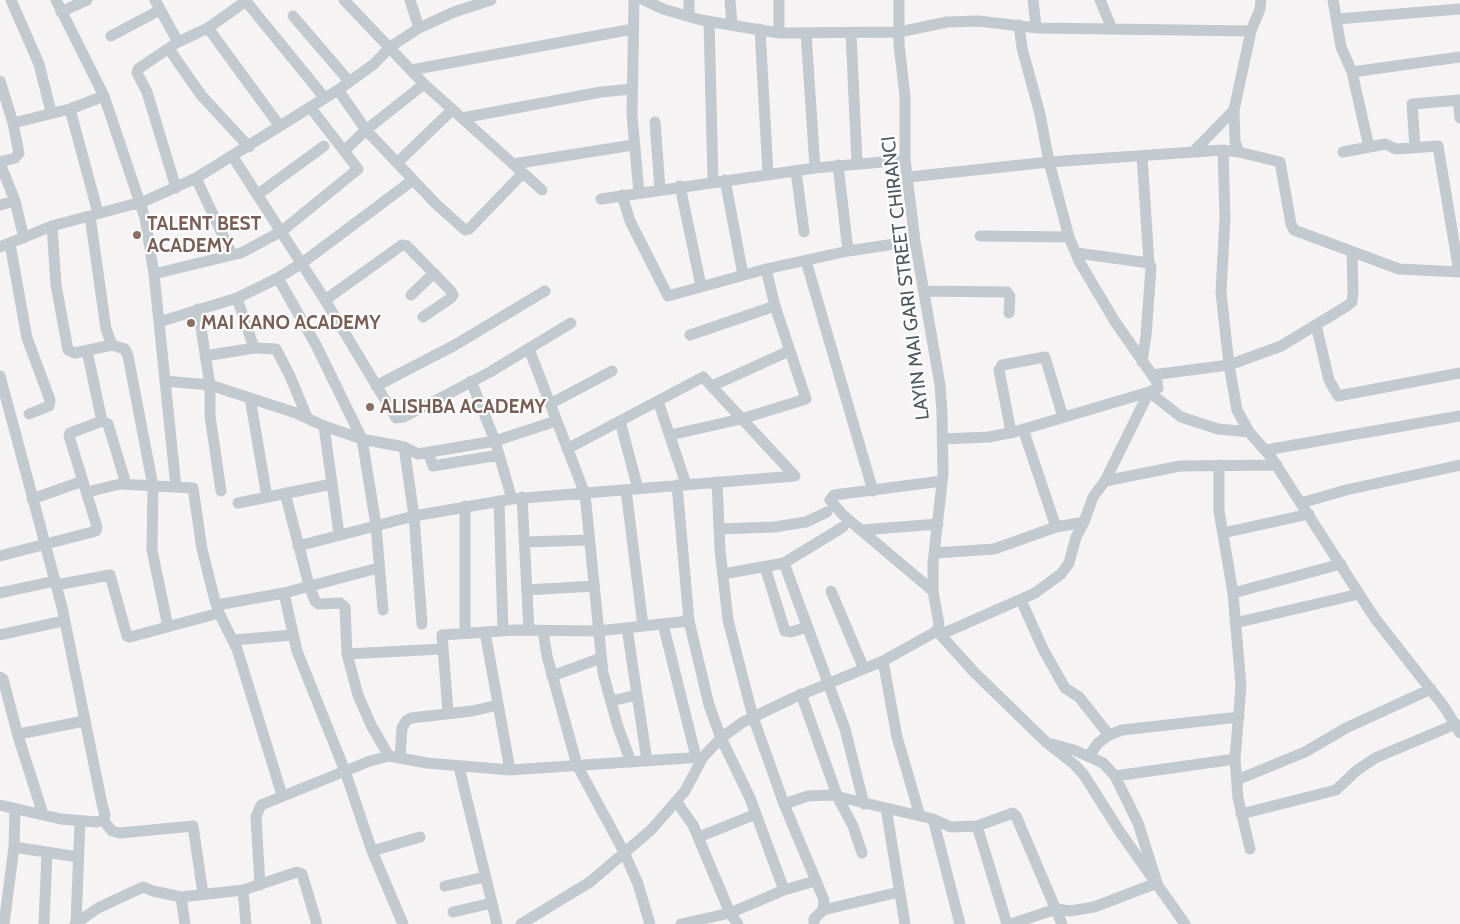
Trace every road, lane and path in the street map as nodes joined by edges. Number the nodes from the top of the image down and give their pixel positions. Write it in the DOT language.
graph roads {
  1 [pos="11,0"];
  2 [pos="56,0"];
  3 [pos="87,0"];
  4 [pos="246,0"];
  5 [pos="344,0"];
  6 [pos="410,0"];
  7 [pos="491,0"];
  8 [pos="634,0"];
  9 [pos="644,0"];
  10 [pos="689,0"];
  11 [pos="730,0"];
  12 [pos="779,0"];
  13 [pos="899,0"];
  14 [pos="1034,0"];
  15 [pos="1100,0"];
  16 [pos="1261,0"];
  17 [pos="1333,0"];
  18 [pos="473,2"];
  19 [pos="158,5"];
  20 [pos="356,6"];
  21 [pos="1460,9"];
  22 [pos="61,12"];
  23 [pos="293,16"];
  24 [pos="689,16"];
  25 [pos="1337,19"];
  26 [pos="709,21"];
  27 [pos="732,24"];
  28 [pos="1019,25"];
  29 [pos="1036,27"];
  30 [pos="208,28"];
  31 [pos="419,28"];
  32 [pos="633,29"];
  33 [pos="760,29"];
  34 [pos="1112,29"];
  35 [pos="1251,30"];
  36 [pos="899,32"];
  37 [pos="779,33"];
  38 [pos="806,33"];
  39 [pos="851,33"];
  40 [pos="111,36"];
  41 [pos="173,46"];
  42 [pos="390,47"];
  43 [pos="1460,57"];
  44 [pos="411,70"];
  45 [pos="1352,72"];
  46 [pos="348,80"];
  47 [pos="0,81"];
  48 [pos="424,84"];
  49 [pos="632,89"];
  50 [pos="338,90"];
  51 [pos="104,96"];
  52 [pos="324,97"];
  53 [pos="1459,100"];
  54 [pos="310,107"];
  55 [pos="70,109"];
  56 [pos="452,110"];
  57 [pos="1234,110"];
  58 [pos="5,112"];
  59 [pos="51,112"];
  60 [pos="462,118"];
  61 [pos="1460,118"];
  62 [pos="655,122"];
  63 [pos="13,123"];
  64 [pos="279,125"];
  65 [pos="366,130"];
  66 [pos="633,145"];
  67 [pos="324,146"];
  68 [pos="249,147"];
  69 [pos="1369,147"];
  70 [pos="1415,147"];
  71 [pos="345,150"];
  72 [pos="1223,150"];
  73 [pos="1193,152"];
  74 [pos="1239,152"];
  75 [pos="1343,152"];
  76 [pos="1142,156"];
  77 [pos="232,157"];
  78 [pos="905,160"];
  79 [pos="0,162"];
  80 [pos="1048,162"];
  81 [pos="397,163"];
  82 [pos="513,164"];
  83 [pos="857,164"];
  84 [pos="838,166"];
  85 [pos="815,168"];
  86 [pos="796,171"];
  87 [pos="523,173"];
  88 [pos="768,174"];
  89 [pos="909,177"];
  90 [pos="196,178"];
  91 [pos="413,180"];
  92 [pos="725,180"];
  93 [pos="713,181"];
  94 [pos="680,186"];
  95 [pos="176,188"];
  96 [pos="660,189"];
  97 [pos="542,190"];
  98 [pos="639,193"];
  99 [pos="257,195"];
  100 [pos="622,195"];
  101 [pos="601,198"];
  102 [pos="14,201"];
  103 [pos="140,202"];
  104 [pos="1460,204"];
  105 [pos="0,205"];
  106 [pos="1448,206"];
  107 [pos="94,215"];
  108 [pos="52,226"];
  109 [pos="282,231"];
  110 [pos="804,232"];
  111 [pos="980,236"];
  112 [pos="1069,236"];
  113 [pos="24,238"];
  114 [pos="915,240"];
  115 [pos="5,246"];
  116 [pos="848,251"];
  117 [pos="1352,252"];
  118 [pos="1077,254"];
  119 [pos="232,255"];
  120 [pos="806,262"];
  121 [pos="302,263"];
  122 [pos="1149,263"];
  123 [pos="766,269"];
  124 [pos="1459,272"];
  125 [pos="434,273"];
  126 [pos="154,274"];
  127 [pos="743,275"];
  128 [pos="278,278"];
  129 [pos="702,286"];
  130 [pos="545,291"];
  131 [pos="924,291"];
  132 [pos="411,295"];
  133 [pos="237,298"];
  134 [pos="325,300"];
  135 [pos="775,306"];
  136 [pos="198,309"];
  137 [pos="1009,313"];
  138 [pos="423,317"];
  139 [pos="158,322"];
  140 [pos="571,323"];
  141 [pos="1316,325"];
  142 [pos="690,334"];
  143 [pos="112,345"];
  144 [pos="254,348"];
  145 [pos="529,349"];
  146 [pos="87,351"];
  147 [pos="789,351"];
  148 [pos="205,356"];
  149 [pos="1142,362"];
  150 [pos="1229,365"];
  151 [pos="612,371"];
  152 [pos="1460,373"];
  153 [pos="1152,375"];
  154 [pos="0,376"];
  155 [pos="164,381"];
  156 [pos="471,381"];
  157 [pos="210,385"];
  158 [pos="376,386"];
  159 [pos="712,386"];
  160 [pos="1,389"];
  161 [pos="1149,392"];
  162 [pos="250,398"];
  163 [pos="658,401"];
  164 [pos="550,404"];
  165 [pos="29,414"];
  166 [pos="1460,416"];
  167 [pos="307,417"];
  168 [pos="1063,417"];
  169 [pos="741,419"];
  170 [pos="102,421"];
  171 [pos="556,421"];
  172 [pos="620,421"];
  173 [pos="324,426"];
  174 [pos="1023,429"];
  175 [pos="1011,432"];
  176 [pos="1249,432"];
  177 [pos="670,435"];
  178 [pos="362,439"];
  179 [pos="942,439"];
  180 [pos="495,441"];
  181 [pos="404,447"];
  182 [pos="567,449"];
  183 [pos="1266,450"];
  184 [pos="428,452"];
  185 [pos="499,455"];
  186 [pos="1218,465"];
  187 [pos="1277,465"];
  188 [pos="1460,465"];
  189 [pos="942,481"];
  190 [pos="1105,481"];
  191 [pos="717,482"];
  192 [pos="126,484"];
  193 [pos="332,484"];
  194 [pos="681,485"];
  195 [pos="153,486"];
  196 [pos="85,487"];
  197 [pos="176,487"];
  198 [pos="638,489"];
  199 [pos="626,490"];
  200 [pos="221,491"];
  201 [pos="873,491"];
  202 [pos="285,493"];
  203 [pos="584,494"];
  204 [pos="267,496"];
  205 [pos="517,498"];
  206 [pos="32,499"];
  207 [pos="499,501"];
  208 [pos="238,503"];
  209 [pos="1301,503"];
  210 [pos="465,506"];
  211 [pos="827,512"];
  212 [pos="1309,514"];
  213 [pos="414,516"];
  214 [pos="1084,522"];
  215 [pos="938,524"];
  216 [pos="376,525"];
  217 [pos="843,527"];
  218 [pos="1056,527"];
  219 [pos="719,529"];
  220 [pos="862,530"];
  221 [pos="1222,533"];
  222 [pos="339,534"];
  223 [pos="589,540"];
  224 [pos="524,542"];
  225 [pos="46,545"];
  226 [pos="298,546"];
  227 [pos="935,553"];
  228 [pos="0,556"];
  229 [pos="784,563"];
  230 [pos="1341,564"];
  231 [pos="765,567"];
  232 [pos="378,568"];
  233 [pos="723,574"];
  234 [pos="55,583"];
  235 [pos="309,585"];
  236 [pos="594,586"];
  237 [pos="527,590"];
  238 [pos="933,590"];
  239 [pos="831,591"];
  240 [pos="0,593"];
  241 [pos="284,593"];
  242 [pos="1234,593"];
  243 [pos="1359,594"];
  244 [pos="1021,600"];
  245 [pos="218,609"];
  246 [pos="383,610"];
  247 [pos="63,621"];
  248 [pos="690,621"];
  249 [pos="1235,623"];
  250 [pos="422,624"];
  251 [pos="664,624"];
  252 [pos="643,626"];
  253 [pos="168,627"];
  254 [pos="807,627"];
  255 [pos="627,628"];
  256 [pos="529,630"];
  257 [pos="503,631"];
  258 [pos="543,631"];
  259 [pos="598,631"];
  260 [pos="485,632"];
  261 [pos="465,633"];
  262 [pos="939,633"];
  263 [pos="0,635"];
  264 [pos="293,635"];
  265 [pos="233,640"];
  266 [pos="442,649"];
  267 [pos="348,654"];
  268 [pos="601,658"];
  269 [pos="883,661"];
  270 [pos="864,669"];
  271 [pos="0,676"];
  272 [pos="552,676"];
  273 [pos="829,684"];
  274 [pos="1431,689"];
  275 [pos="801,694"];
  276 [pos="636,695"];
  277 [pos="611,701"];
  278 [pos="498,706"];
  279 [pos="448,712"];
  280 [pos="753,717"];
  281 [pos="1239,717"];
  282 [pos="84,721"];
  283 [pos="1458,728"];
  284 [pos="1109,735"];
  285 [pos="18,736"];
  286 [pos="720,738"];
  287 [pos="1046,742"];
  288 [pos="394,756"];
  289 [pos="1089,756"];
  290 [pos="699,757"];
  291 [pos="1235,759"];
  292 [pos="647,761"];
  293 [pos="631,762"];
  294 [pos="577,765"];
  295 [pos="459,767"];
  296 [pos="510,770"];
  297 [pos="345,771"];
  298 [pos="1115,776"];
  299 [pos="1237,780"];
  300 [pos="282,795"];
  301 [pos="838,798"];
  302 [pos="676,801"];
  303 [pos="784,804"];
  304 [pos="864,804"];
  305 [pos="0,805"];
  306 [pos="886,808"];
  307 [pos="15,809"];
  308 [pos="43,814"];
  309 [pos="756,814"];
  310 [pos="1241,814"];
  311 [pos="920,816"];
  312 [pos="933,819"];
  313 [pos="103,820"];
  314 [pos="80,821"];
  315 [pos="977,826"];
  316 [pos="420,837"];
  317 [pos="699,837"];
  318 [pos="14,847"];
  319 [pos="1250,849"];
  320 [pos="372,851"];
  321 [pos="624,852"];
  322 [pos="47,853"];
  323 [pos="862,853"];
  324 [pos="78,857"];
  325 [pos="485,877"];
  326 [pos="815,881"];
  327 [pos="1157,883"];
  328 [pos="260,885"];
  329 [pos="445,886"];
  330 [pos="243,890"];
  331 [pos="784,890"];
  332 [pos="899,892"];
  333 [pos="203,894"];
  334 [pos="181,897"];
  335 [pos="492,904"];
  336 [pos="1056,909"];
  337 [pos="823,910"];
  338 [pos="94,911"];
  339 [pos="453,912"];
  340 [pos="730,913"];
  341 [pos="76,923"];
  342 [pos="4,924"];
  343 [pos="44,924"];
  344 [pos="96,924"];
  345 [pos="185,924"];
  346 [pos="246,924"];
  347 [pos="317,924"];
  348 [pos="403,924"];
  349 [pos="497,924"];
  350 [pos="521,924"];
  351 [pos="650,924"];
  352 [pos="681,924"];
  353 [pos="738,924"];
  354 [pos="814,924"];
  355 [pos="905,924"];
  356 [pos="960,924"];
  357 [pos="1007,924"];
  358 [pos="1011,924"];
  359 [pos="1062,924"];
  360 [pos="1185,924"];
  1 -- 59 [label="street"];
  2 -- 22 [label="street"];
  3 -- 22 [label="street"];
  4 -- 30 [label="street"];
  4 -- 52 [label="street"];
  5 -- 20 [label="street"];
  6 -- 31 [label="street"];
  7 -- 18 [label="street"];
  8 -- 32 [label="street"];
  9 -- 24 [label="street"];
  10 -- 24 [label="street"];
  11 -- 27 [label="street"];
  12 -- 37 [label="street"];
  13 -- 36 [label="street, LAYIN MAI GARI STREET CHIRANCI"];
  14 -- 29 [label="street"];
  15 -- 34 [label="street"];
  16 -- 35 [label="street"];
  17 -- 25 [label="street"];
  18 -- 31 [label="street"];
  19 -- 40 [label="street"];
  19 -- 41 [label="street"];
  20 -- 42 [label="street"];
  21 -- 25 [label="street"];
  22 -- 51 [label="street"];
  23 -- 46 [label="street"];
  24 -- 26 [label="street"];
  25 -- 45 [label="street"];
  26 -- 27 [label="street"];
  26 -- 93 [label="street"];
  27 -- 33 [label="street"];
  28 -- 29 [label="street"];
  28 -- 36 [label="street"];
  28 -- 80 [label="street"];
  29 -- 34 [label="street"];
  30 -- 41 [label="street"];
  30 -- 64 [label="street"];
  31 -- 42 [label="street"];
  32 -- 44 [label="street"];
  32 -- 49 [label="street"];
  33 -- 37 [label="street"];
  33 -- 88 [label="street"];
  34 -- 35 [label="street"];
  35 -- 57 [label="street"];
  36 -- 39 [label="street"];
  36 -- 78 [label="street, LAYIN MAI GARI STREET CHIRANCI"];
  37 -- 38 [label="street"];
  38 -- 39 [label="street"];
  38 -- 85 [label="street"];
  39 -- 83 [label="street"];
  41 -- 68 [label="street"];
  41 -- 95 [label="street"];
  42 -- 44 [label="street"];
  42 -- 46 [label="street"];
  43 -- 45 [label="street"];
  44 -- 48 [label="street"];
  45 -- 69 [label="street"];
  46 -- 50 [label="street"];
  47 -- 58 [label="street"];
  48 -- 56 [label="street"];
  48 -- 65 [label="street"];
  49 -- 60 [label="street"];
  49 -- 66 [label="street"];
  50 -- 52 [label="street"];
  50 -- 65 [label="street"];
  51 -- 55 [label="street"];
  51 -- 103 [label="street"];
  52 -- 54 [label="street"];
  53 -- 61 [label="street"];
  53 -- 70 [label="street"];
  54 -- 64 [label="street"];
  54 -- 71 [label="street"];
  55 -- 59 [label="street"];
  55 -- 107 [label="street"];
  56 -- 60 [label="street"];
  56 -- 81 [label="street"];
  57 -- 73 [label="street"];
  57 -- 74 [label="street"];
  58 -- 63 [label="street"];
  59 -- 63 [label="street"];
  60 -- 82 [label="street"];
  62 -- 96 [label="street"];
  63 -- 79 [label="street"];
  64 -- 68 [label="street"];
  65 -- 71 [label="street"];
  65 -- 81 [label="street"];
  66 -- 82 [label="street"];
  66 -- 98 [label="street"];
  67 -- 99 [label="street"];
  68 -- 77 [label="street"];
  69 -- 70 [label="street"];
  69 -- 75 [label="street"];
  70 -- 106 [label="street"];
  71 -- 109 [label="street"];
  72 -- 73 [label="street"];
  72 -- 74 [label="street"];
  72 -- 150 [label="street"];
  73 -- 76 [label="street"];
  74 -- 117 [label="street"];
  76 -- 80 [label="street"];
  76 -- 122 [label="street"];
  77 -- 90 [label="street"];
  77 -- 99 [label="street"];
  78 -- 83 [label="street"];
  78 -- 89 [label="street, LAYIN MAI GARI STREET CHIRANCI"];
  79 -- 102 [label="street"];
  80 -- 89 [label="street"];
  80 -- 112 [label="street"];
  81 -- 91 [label="street"];
  82 -- 87 [label="street"];
  83 -- 84 [label="street"];
  84 -- 85 [label="street"];
  84 -- 116 [label="street"];
  85 -- 86 [label="street"];
  86 -- 88 [label="street"];
  86 -- 110 [label="street"];
  87 -- 91 [label="street"];
  87 -- 97 [label="street"];
  88 -- 92 [label="street"];
  89 -- 114 [label="street, LAYIN MAI GARI STREET CHIRANCI"];
  90 -- 95 [label="street"];
  90 -- 119 [label="street"];
  91 -- 121 [label="street"];
  92 -- 93 [label="street"];
  92 -- 127 [label="street"];
  93 -- 94 [label="street"];
  94 -- 96 [label="street"];
  94 -- 129 [label="street"];
  95 -- 103 [label="street"];
  96 -- 98 [label="street"];
  98 -- 100 [label="street"];
  99 -- 109 [label="street"];
  100 -- 101 [label="street"];
  100 -- 129 [label="street"];
  102 -- 105 [label="street"];
  102 -- 113 [label="street"];
  103 -- 107 [label="street"];
  103 -- 126 [label="street"];
  104 -- 106 [label="street"];
  106 -- 124 [label="street"];
  107 -- 108 [label="street"];
  107 -- 143 [label="street"];
  108 -- 113 [label="street"];
  108 -- 146 [label="street"];
  109 -- 119 [label="street"];
  109 -- 121 [label="street"];
  111 -- 112 [label="street"];
  112 -- 118 [label="street"];
  113 -- 115 [label="street"];
  114 -- 116 [label="street"];
  114 -- 131 [label="street, LAYIN MAI GARI STREET CHIRANCI"];
  115 -- 165 [label="street"];
  116 -- 120 [label="street"];
  117 -- 124 [label="street"];
  117 -- 141 [label="street"];
  118 -- 122 [label="street"];
  118 -- 149 [label="street"];
  119 -- 126 [label="street"];
  120 -- 123 [label="street"];
  120 -- 201 [label="street"];
  121 -- 128 [label="street"];
  121 -- 134 [label="street"];
  122 -- 149 [label="street"];
  123 -- 127 [label="street"];
  123 -- 135 [label="street"];
  125 -- 132 [label="street"];
  125 -- 134 [label="street"];
  125 -- 138 [label="street"];
  126 -- 139 [label="street"];
  127 -- 129 [label="street"];
  128 -- 133 [label="street"];
  128 -- 178 [label="street"];
  130 -- 158 [label="street"];
  131 -- 137 [label="street"];
  131 -- 179 [label="street, LAYIN MAI GARI STREET CHIRANCI"];
  133 -- 136 [label="street"];
  133 -- 144 [label="street"];
  134 -- 158 [label="street"];
  135 -- 142 [label="street"];
  135 -- 147 [label="street"];
  136 -- 139 [label="street"];
  136 -- 148 [label="street"];
  139 -- 155 [label="street"];
  140 -- 145 [label="street"];
  141 -- 150 [label="street"];
  141 -- 152 [label="street"];
  143 -- 146 [label="street"];
  143 -- 195 [label="street"];
  144 -- 148 [label="street"];
  144 -- 167 [label="street"];
  145 -- 156 [label="street"];
  145 -- 164 [label="street"];
  146 -- 170 [label="street"];
  147 -- 159 [label="street"];
  147 -- 169 [label="street"];
  148 -- 157 [label="street"];
  149 -- 153 [label="street"];
  150 -- 153 [label="street"];
  150 -- 176 [label="street"];
  151 -- 164 [label="street"];
  153 -- 161 [label="street"];
  154 -- 160 [label="street"];
  155 -- 157 [label="street"];
  155 -- 197 [label="street"];
  156 -- 158 [label="street"];
  156 -- 180 [label="street"];
  157 -- 162 [label="street"];
  157 -- 200 [label="street"];
  159 -- 163 [label="street"];
  159 -- 169 [label="street"];
  160 -- 206 [label="street"];
  161 -- 168 [label="street"];
  161 -- 176 [label="street"];
  161 -- 190 [label="street"];
  162 -- 167 [label="street"];
  162 -- 204 [label="street"];
  163 -- 172 [label="street"];
  163 -- 177 [label="street"];
  164 -- 171 [label="street"];
  166 -- 183 [label="street"];
  167 -- 173 [label="street"];
  168 -- 174 [label="street"];
  168 -- 175 [label="street"];
  169 -- 177 [label="street"];
  169 -- 191 [label="street"];
  170 -- 192 [label="street"];
  170 -- 196 [label="street"];
  171 -- 180 [label="street"];
  171 -- 182 [label="street"];
  172 -- 182 [label="street"];
  172 -- 198 [label="street"];
  173 -- 178 [label="street"];
  173 -- 193 [label="street"];
  174 -- 175 [label="street"];
  174 -- 218 [label="street"];
  175 -- 179 [label="street"];
  176 -- 183 [label="street"];
  177 -- 194 [label="street"];
  178 -- 181 [label="street"];
  178 -- 216 [label="street"];
  179 -- 189 [label="street, LAYIN MAI GARI STREET CHIRANCI"];
  180 -- 184 [label="street"];
  180 -- 185 [label="street"];
  181 -- 184 [label="street"];
  181 -- 213 [label="street"];
  182 -- 203 [label="street"];
  183 -- 187 [label="street"];
  184 -- 185 [label="street"];
  185 -- 205 [label="street"];
  186 -- 187 [label="street"];
  186 -- 190 [label="street"];
  186 -- 221 [label="street"];
  187 -- 209 [label="street"];
  188 -- 209 [label="street"];
  189 -- 201 [label="street"];
  189 -- 215 [label="street, LAYIN MAI GARI STREET CHIRANCI"];
  190 -- 214 [label="street"];
  191 -- 194 [label="street"];
  191 -- 219 [label="street"];
  192 -- 195 [label="street"];
  192 -- 196 [label="street"];
  193 -- 202 [label="street"];
  193 -- 222 [label="street"];
  194 -- 198 [label="street"];
  194 -- 248 [label="street"];
  195 -- 197 [label="street"];
  195 -- 253 [label="street"];
  196 -- 206 [label="street"];
  196 -- 225 [label="street"];
  197 -- 245 [label="street"];
  198 -- 199 [label="street"];
  199 -- 203 [label="street"];
  199 -- 252 [label="street"];
  201 -- 220 [label="street"];
  202 -- 204 [label="street"];
  202 -- 226 [label="street"];
  203 -- 205 [label="street"];
  203 -- 223 [label="street"];
  204 -- 208 [label="street"];
  205 -- 207 [label="street"];
  205 -- 224 [label="street"];
  206 -- 225 [label="street"];
  207 -- 210 [label="street"];
  207 -- 257 [label="street"];
  209 -- 212 [label="street"];
  210 -- 213 [label="street"];
  210 -- 261 [label="street"];
  211 -- 219 [label="street"];
  212 -- 221 [label="street"];
  212 -- 230 [label="street"];
  213 -- 216 [label="street"];
  213 -- 250 [label="street"];
  214 -- 218 [label="street"];
  214 -- 244 [label="street"];
  215 -- 220 [label="street"];
  215 -- 227 [label="street, LAYIN MAI GARI STREET CHIRANCI"];
  216 -- 222 [label="street"];
  216 -- 232 [label="street"];
  217 -- 229 [label="street"];
  218 -- 227 [label="street"];
  219 -- 233 [label="street"];
  220 -- 238 [label="street"];
  221 -- 242 [label="street"];
  222 -- 226 [label="street"];
  223 -- 224 [label="street"];
  223 -- 236 [label="street"];
  224 -- 237 [label="street"];
  225 -- 228 [label="street"];
  225 -- 234 [label="street"];
  226 -- 235 [label="street"];
  227 -- 238 [label="street, LAYIN MAI GARI STREET CHIRANCI"];
  229 -- 231 [label="street"];
  229 -- 254 [label="street"];
  230 -- 242 [label="street"];
  230 -- 243 [label="street"];
  231 -- 233 [label="street"];
  231 -- 254 [label="street"];
  232 -- 235 [label="street"];
  232 -- 246 [label="street"];
  233 -- 280 [label="street"];
  234 -- 240 [label="street"];
  234 -- 247 [label="street"];
  234 -- 253 [label="street"];
  235 -- 241 [label="street"];
  235 -- 267 [label="street"];
  236 -- 237 [label="street"];
  236 -- 259 [label="street"];
  237 -- 256 [label="street"];
  238 -- 262 [label="street, LAYIN MAI GARI STREET CHIRANCI"];
  239 -- 270 [label="street"];
  241 -- 245 [label="street"];
  241 -- 264 [label="street"];
  242 -- 249 [label="street"];
  243 -- 249 [label="street"];
  243 -- 274 [label="street"];
  244 -- 262 [label="street"];
  244 -- 284 [label="street"];
  245 -- 253 [label="street"];
  245 -- 265 [label="street"];
  247 -- 263 [label="street"];
  247 -- 282 [label="street"];
  248 -- 251 [label="street"];
  248 -- 286 [label="street"];
  249 -- 281 [label="street"];
  251 -- 252 [label="street"];
  251 -- 290 [label="street"];
  252 -- 255 [label="street"];
  254 -- 273 [label="street"];
  255 -- 259 [label="street"];
  255 -- 276 [label="street"];
  256 -- 257 [label="street"];
  256 -- 258 [label="street"];
  257 -- 260 [label="street"];
  258 -- 259 [label="street"];
  258 -- 272 [label="street"];
  259 -- 268 [label="street"];
  260 -- 261 [label="street"];
  260 -- 278 [label="street"];
  261 -- 266 [label="street"];
  262 -- 269 [label="street"];
  262 -- 287 [label="street"];
  264 -- 265 [label="street"];
  264 -- 297 [label="street"];
  265 -- 300 [label="street"];
  266 -- 267 [label="street"];
  266 -- 279 [label="street"];
  267 -- 288 [label="street"];
  268 -- 272 [label="street"];
  268 -- 277 [label="street"];
  269 -- 270 [label="street"];
  269 -- 311 [label="street"];
  270 -- 273 [label="street"];
  271 -- 285 [label="street"];
  272 -- 294 [label="street"];
  273 -- 275 [label="street"];
  273 -- 304 [label="street"];
  274 -- 283 [label="street"];
  274 -- 299 [label="street"];
  275 -- 280 [label="street"];
  275 -- 301 [label="street"];
  276 -- 277 [label="street"];
  276 -- 292 [label="street"];
  277 -- 293 [label="street"];
  278 -- 279 [label="street"];
  278 -- 296 [label="street"];
  279 -- 288 [label="street"];
  280 -- 286 [label="street"];
  280 -- 303 [label="street"];
  281 -- 284 [label="street"];
  281 -- 291 [label="street"];
  282 -- 285 [label="street"];
  282 -- 313 [label="street"];
  283 -- 310 [label="street"];
  284 -- 289 [label="street"];
  285 -- 308 [label="street"];
  286 -- 290 [label="street"];
  286 -- 309 [label="street"];
  287 -- 289 [label="street"];
  287 -- 327 [label="street"];
  288 -- 295 [label="street"];
  288 -- 297 [label="street"];
  289 -- 298 [label="street"];
  290 -- 292 [label="street"];
  290 -- 302 [label="street"];
  291 -- 298 [label="street"];
  291 -- 299 [label="street"];
  292 -- 293 [label="street"];
  293 -- 294 [label="street"];
  294 -- 296 [label="street"];
  294 -- 321 [label="street"];
  295 -- 296 [label="street"];
  295 -- 325 [label="street"];
  297 -- 300 [label="street"];
  297 -- 320 [label="street"];
  298 -- 327 [label="street"];
  299 -- 310 [label="street"];
  300 -- 328 [label="street"];
  301 -- 303 [label="street"];
  301 -- 304 [label="street"];
  301 -- 323 [label="street"];
  302 -- 317 [label="street"];
  302 -- 321 [label="street"];
  303 -- 326 [label="street"];
  304 -- 306 [label="street"];
  305 -- 307 [label="street"];
  306 -- 311 [label="street"];
  306 -- 332 [label="street"];
  307 -- 308 [label="street"];
  307 -- 318 [label="street"];
  308 -- 314 [label="street"];
  309 -- 317 [label="street"];
  309 -- 331 [label="street"];
  310 -- 319 [label="street"];
  311 -- 312 [label="street"];
  312 -- 315 [label="street"];
  312 -- 356 [label="street"];
  313 -- 314 [label="street"];
  313 -- 333 [label="street"];
  314 -- 324 [label="street"];
  315 -- 336 [label="street"];
  315 -- 357 [label="street"];
  316 -- 320 [label="street"];
  317 -- 340 [label="street"];
  318 -- 322 [label="street"];
  318 -- 342 [label="street"];
  320 -- 348 [label="street"];
  321 -- 350 [label="street"];
  321 -- 351 [label="street"];
  322 -- 324 [label="street"];
  322 -- 343 [label="street"];
  324 -- 341 [label="street"];
  325 -- 329 [label="street"];
  325 -- 335 [label="street"];
  326 -- 331 [label="street"];
  326 -- 337 [label="street"];
  327 -- 336 [label="street"];
  327 -- 360 [label="street"];
  328 -- 330 [label="street"];
  328 -- 347 [label="street"];
  330 -- 333 [label="street"];
  330 -- 346 [label="street"];
  331 -- 340 [label="street"];
  332 -- 337 [label="street"];
  332 -- 355 [label="street"];
  333 -- 334 [label="street"];
  334 -- 338 [label="street"];
  334 -- 345 [label="street"];
  335 -- 339 [label="street"];
  335 -- 349 [label="street"];
  336 -- 358 [label="street"];
  336 -- 359 [label="street"];
  337 -- 354 [label="street"];
  338 -- 341 [label="street"];
  338 -- 344 [label="street"];
  340 -- 352 [label="street"];
  340 -- 353 [label="street"];
}
